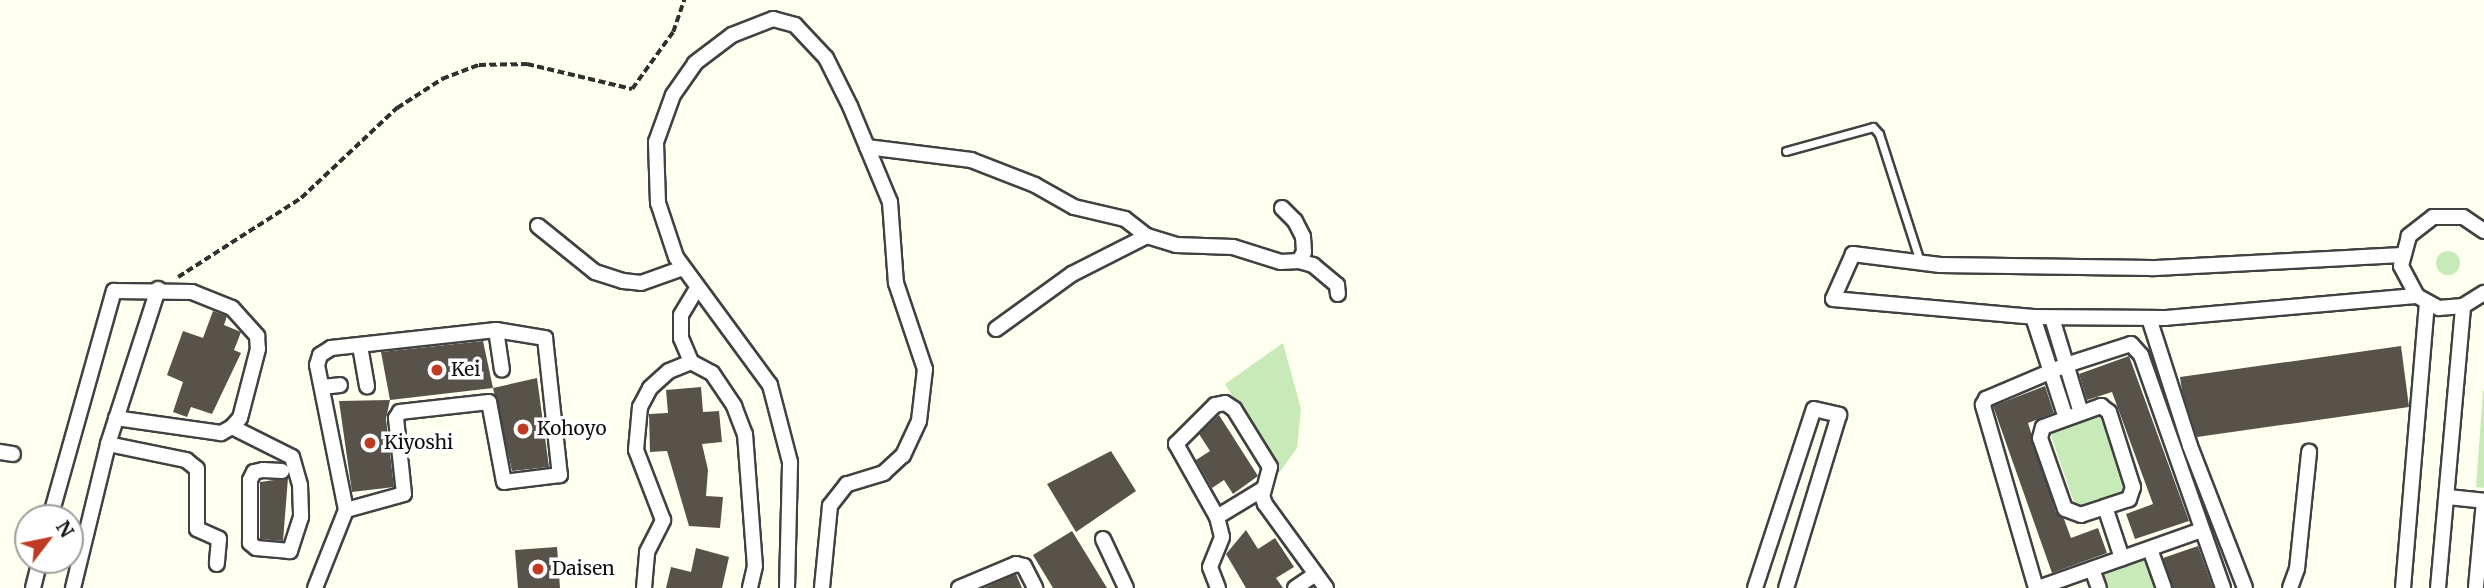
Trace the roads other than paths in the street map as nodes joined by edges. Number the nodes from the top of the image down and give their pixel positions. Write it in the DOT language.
graph roads {
  1 [pos="867,147"];
  2 [pos="1786,151"];
  3 [pos="1282,208"];
  4 [pos="538,226"];
  5 [pos="2484,231"];
  6 [pos="1147,236"];
  7 [pos="2402,255"];
  8 [pos="1299,261"];
  9 [pos="1921,262"];
  10 [pos="683,268"];
  11 [pos="158,289"];
  12 [pos="696,290"];
  13 [pos="2484,293"];
  14 [pos="1338,294"];
  15 [pos="2422,300"];
  16 [pos="2463,306"];
  17 [pos="2033,317"];
  18 [pos="2052,318"];
  19 [pos="2149,318"];
  20 [pos="996,329"];
  21 [pos="496,330"];
  22 [pos="360,346"];
  23 [pos="691,362"];
  24 [pos="2066,365"];
  25 [pos="502,370"];
  26 [pos="2051,372"];
  27 [pos="340,385"];
  28 [pos="367,386"];
  29 [pos="322,387"];
  30 [pos="2081,413"];
  31 [pos="116,418"];
  32 [pos="2066,418"];
  33 [pos="232,427"];
  34 [pos="108,444"];
  35 [pos="2309,452"];
  36 [pos="282,471"];
  37 [pos="1263,489"];
  38 [pos="2448,497"];
  39 [pos="54,504"];
  40 [pos="2105,507"];
  41 [pos="346,510"];
  42 [pos="1217,517"];
  43 [pos="2202,530"];
  44 [pos="1103,539"];
  45 [pos="2150,548"];
  46 [pos="2122,558"];
  47 [pos="217,564"];
  48 [pos="2092,569"];
  49 [pos="1316,574"];
  50 [pos="73,588"];
  51 [pos="315,588"];
  52 [pos="644,588"];
  53 [pos="750,588"];
  54 [pos="787,588"];
  55 [pos="822,588"];
  56 [pos="959,588"];
  57 [pos="1035,588"];
  58 [pos="1126,588"];
  59 [pos="1218,588"];
  60 [pos="1295,588"];
  61 [pos="1326,588"];
  62 [pos="1755,588"];
  63 [pos="1786,588"];
  64 [pos="2037,588"];
  65 [pos="2099,588"];
  66 [pos="2164,588"];
  67 [pos="2223,588"];
  68 [pos="2245,588"];
  69 [pos="2290,588"];
  70 [pos="2403,588"];
  71 [pos="2438,588"];
  72 [pos="2476,588"];
  1 -- 6 [label="street"];
  1 -- 10 [label="street"];
  1 -- 55 [label="street"];
  2 -- 9 [label="lane"];
  3 -- 8 [label="street"];
  4 -- 10 [label="street"];
  5 -- 7 [label="street"];
  6 -- 8 [label="street"];
  6 -- 20 [label="street"];
  7 -- 9 [label="street"];
  7 -- 15 [label="street"];
  8 -- 14 [label="street"];
  9 -- 17 [label="street"];
  10 -- 12 [label="street"];
  11 -- 31 [label="street"];
  11 -- 33 [label="street"];
  11 -- 39 [label="street"];
  12 -- 23 [label="street"];
  12 -- 54 [label="street"];
  13 -- 16 [label="street"];
  15 -- 16 [label="street"];
  15 -- 19 [label="street"];
  15 -- 70 [label="street"];
  16 -- 38 [label="street"];
  17 -- 18 [label="street"];
  17 -- 26 [label="street"];
  18 -- 19 [label="street"];
  18 -- 24 [label="street"];
  19 -- 68 [label="street"];
  21 -- 22 [label="street"];
  21 -- 25 [label="street"];
  21 -- 41 [label="street"];
  22 -- 28 [label="street"];
  22 -- 29 [label="street"];
  23 -- 52 [label="street"];
  23 -- 53 [label="street"];
  24 -- 26 [label="street"];
  24 -- 30 [label="street"];
  24 -- 43 [label="street"];
  26 -- 32 [label="street"];
  26 -- 64 [label="street"];
  27 -- 29 [label="street"];
  29 -- 41 [label="street"];
  30 -- 32 [label="street"];
  30 -- 40 [label="street"];
  31 -- 33 [label="street"];
  31 -- 34 [label="street"];
  32 -- 40 [label="street"];
  33 -- 36 [label="street"];
  34 -- 47 [label="street"];
  34 -- 50 [label="street"];
  35 -- 69 [label="street"];
  37 -- 42 [label="street"];
  37 -- 42 [label="street"];
  37 -- 49 [label="street"];
  38 -- 71 [label="street"];
  38 -- 72 [label="street"];
  40 -- 46 [label="street"];
  41 -- 51 [label="street"];
  42 -- 59 [label="street"];
  43 -- 45 [label="street"];
  43 -- 67 [label="street"];
  44 -- 58 [label="street"];
  45 -- 46 [label="street"];
  45 -- 66 [label="street"];
  46 -- 48 [label="street"];
  48 -- 64 [label="street"];
  48 -- 65 [label="street"];
  49 -- 60 [label="street"];
  49 -- 61 [label="street"];
  56 -- 57 [label="street"];
  62 -- 63 [label="street"];
}
